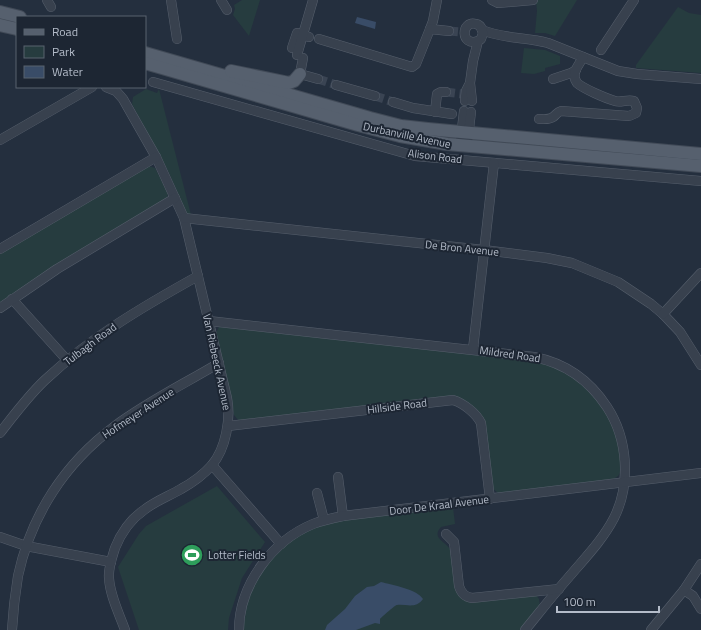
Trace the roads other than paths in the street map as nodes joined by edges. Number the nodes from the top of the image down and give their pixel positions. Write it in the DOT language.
graph roads {
  1 [pos="171,0"];
  2 [pos="221,0"];
  3 [pos="313,0"];
  4 [pos="437,0"];
  5 [pos="492,0"];
  6 [pos="533,0"];
  7 [pos="634,0"];
  8 [pos="227,10"];
  9 [pos="0,12"];
  10 [pos="16,16"];
  11 [pos="0,25"];
  12 [pos="16,29"];
  13 [pos="430,29"];
  14 [pos="449,31"];
  15 [pos="177,39"];
  16 [pos="319,39"];
  17 [pos="600,50"];
  18 [pos="146,53"];
  19 [pos="583,57"];
  20 [pos="146,63"];
  21 [pos="180,64"];
  22 [pos="576,70"];
  23 [pos="300,74"];
  24 [pos="318,79"];
  25 [pos="553,79"];
  26 [pos="701,79"];
  27 [pos="153,82"];
  28 [pos="336,85"];
  29 [pos="90,88"];
  30 [pos="108,88"];
  31 [pos="446,92"];
  32 [pos="375,96"];
  33 [pos="466,98"];
  34 [pos="393,102"];
  35 [pos="467,111"];
  36 [pos="435,112"];
  37 [pos="452,114"];
  38 [pos="538,119"];
  39 [pos="465,133"];
  40 [pos="0,140"];
  41 [pos="463,146"];
  42 [pos="701,154"];
  43 [pos="156,157"];
  44 [pos="494,163"];
  45 [pos="701,166"];
  46 [pos="701,181"];
  47 [pos="175,198"];
  48 [pos="184,218"];
  49 [pos="0,250"];
  50 [pos="484,250"];
  51 [pos="701,273"];
  52 [pos="198,276"];
  53 [pos="12,299"];
  54 [pos="0,308"];
  55 [pos="663,314"];
  56 [pos="209,321"];
  57 [pos="473,349"];
  58 [pos="67,360"];
  59 [pos="219,363"];
  60 [pos="701,365"];
  61 [pos="228,426"];
  62 [pos="0,433"];
  63 [pos="212,465"];
  64 [pos="701,473"];
  65 [pos="338,476"];
  66 [pos="624,483"];
  67 [pos="317,493"];
  68 [pos="490,499"];
  69 [pos="343,516"];
  70 [pos="324,520"];
  71 [pos="446,534"];
  72 [pos="0,537"];
  73 [pos="281,544"];
  74 [pos="26,546"];
  75 [pos="111,562"];
  76 [pos="701,564"];
  77 [pos="559,588"];
  78 [pos="684,590"];
  79 [pos="701,609"];
  80 [pos="12,630"];
  81 [pos="125,630"];
  82 [pos="239,630"];
  83 [pos="525,630"];
  84 [pos="650,630"];
  1 -- 15 [label="street"];
  2 -- 8 [label="street"];
  3 -- 23 [label="street"];
  4 -- 13 [label="street"];
  5 -- 6 [label="street"];
  7 -- 17 [label="street"];
  9 -- 10 [label="main road"];
  11 -- 12 [label="main road"];
  13 -- 14 [label="street"];
  13 -- 16 [label="street"];
  18 -- 21 [label="main road, Durbanville Avenue"];
  19 -- 22 [label="street"];
  19 -- 26 [label="street"];
  19 -- 33 [label="street"];
  20 -- 41 [label="main road, Durbanville Avenue"];
  21 -- 23 [label="main road"];
  21 -- 39 [label="main road, Durbanville Avenue"];
  22 -- 25 [label="street"];
  22 -- 38 [label="street"];
  23 -- 24 [label="street"];
  27 -- 44 [label="street, Alison Road"];
  28 -- 32 [label="street"];
  29 -- 40 [label="street"];
  30 -- 43 [label="street, Van Riebeeck Avenue"];
  31 -- 36 [label="street"];
  34 -- 36 [label="street"];
  35 -- 39 [label="street"];
  36 -- 37 [label="street"];
  39 -- 41 [label="street"];
  39 -- 42 [label="main road, Durbanville Avenue"];
  41 -- 45 [label="main road, Durbanville Avenue"];
  43 -- 47 [label="street, Van Riebeeck Avenue"];
  43 -- 49 [label="street"];
  44 -- 46 [label="street, Alison Road"];
  44 -- 50 [label="street"];
  47 -- 48 [label="street, Van Riebeeck Avenue"];
  47 -- 53 [label="street"];
  48 -- 50 [label="street, De Bron Avenue"];
  48 -- 52 [label="street, Van Riebeeck Avenue"];
  50 -- 55 [label="street, De Bron Avenue"];
  50 -- 57 [label="street"];
  51 -- 55 [label="street"];
  52 -- 56 [label="street, Van Riebeeck Avenue"];
  52 -- 58 [label="street, Tulbagh Road"];
  53 -- 54 [label="street"];
  53 -- 58 [label="street"];
  55 -- 60 [label="street, De Bron Avenue"];
  56 -- 57 [label="street, Mildred Road"];
  56 -- 59 [label="street, Van Riebeeck Avenue"];
  57 -- 66 [label="street, Mildred Road"];
  58 -- 62 [label="street, Tulbagh Road"];
  59 -- 61 [label="street, Van Riebeeck Avenue"];
  59 -- 74 [label="street, Hofmeyer Avenue"];
  61 -- 63 [label="street, Van Riebeeck Avenue"];
  61 -- 68 [label="street, Hillside Road"];
  63 -- 73 [label="street"];
  63 -- 75 [label="street, Van Riebeeck Avenue"];
  64 -- 66 [label="street, Door De Kraal Avenue"];
  65 -- 69 [label="street"];
  66 -- 68 [label="street, Door De Kraal Avenue"];
  66 -- 77 [label="street, Mildred Road"];
  67 -- 70 [label="street"];
  68 -- 69 [label="street, Door De Kraal Avenue"];
  69 -- 70 [label="street, Door De Kraal Avenue"];
  70 -- 73 [label="street, Door De Kraal Avenue"];
  71 -- 77 [label="street"];
  72 -- 74 [label="street"];
  73 -- 82 [label="street, Door De Kraal Avenue"];
  74 -- 75 [label="street"];
  74 -- 80 [label="street, Hofmeyer Avenue"];
  75 -- 81 [label="street, Van Riebeeck Avenue"];
  76 -- 78 [label="street"];
  77 -- 83 [label="street, Mildred Road"];
  78 -- 79 [label="street"];
  78 -- 84 [label="street"];
}
